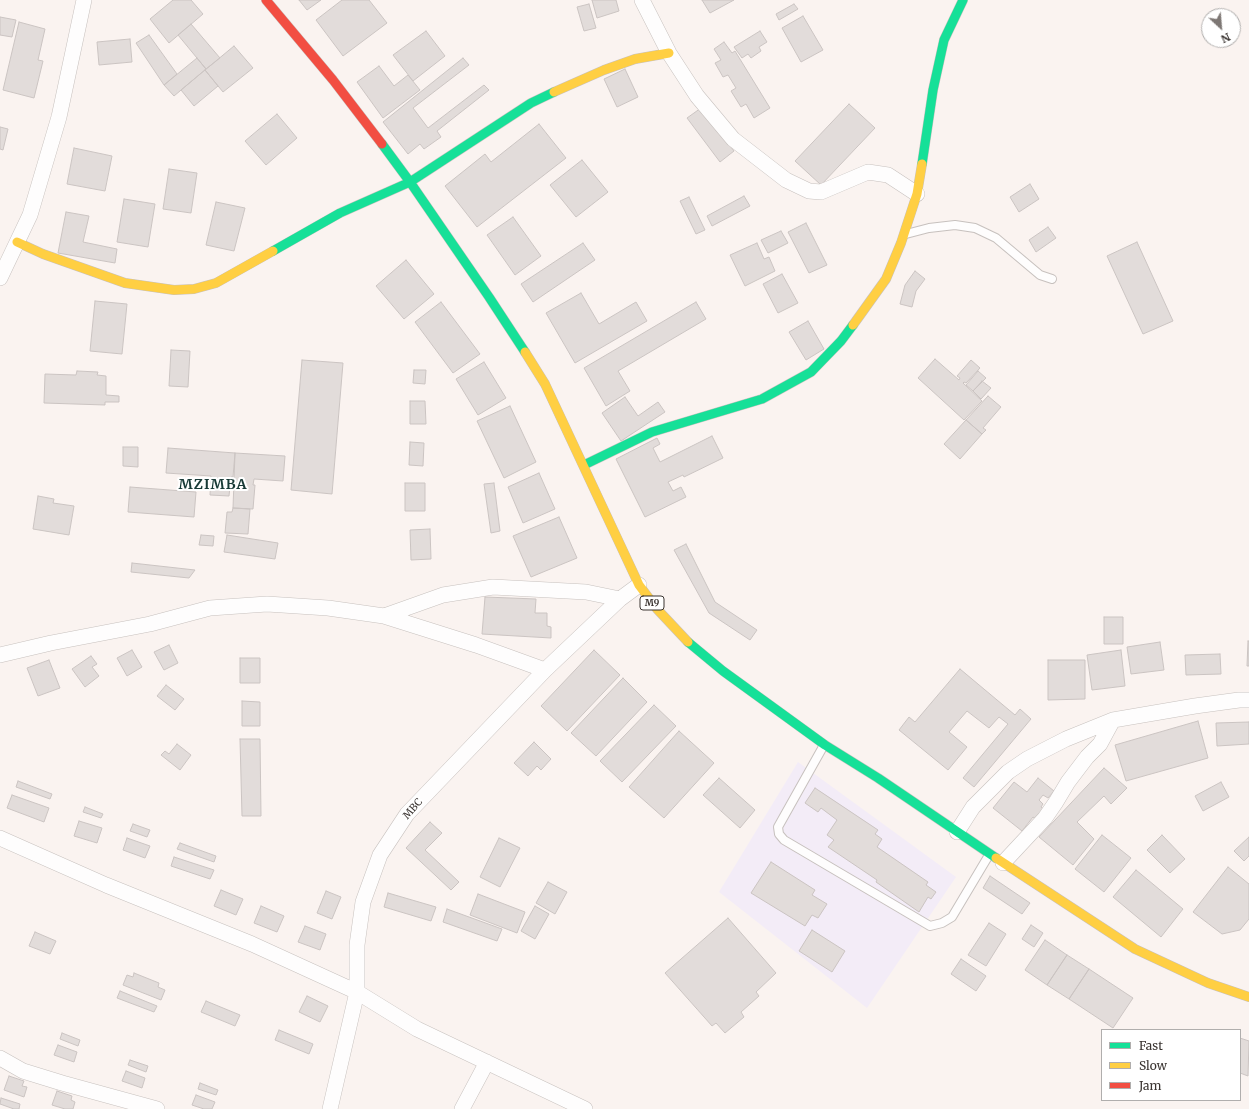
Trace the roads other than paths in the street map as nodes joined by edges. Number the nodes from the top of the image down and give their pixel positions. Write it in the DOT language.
graph roads {
  1 [pos="84,0"];
  2 [pos="266,0"];
  3 [pos="642,0"];
  4 [pos="963,0"];
  5 [pos="669,53"];
  6 [pos="410,182"];
  7 [pos="916,194"];
  8 [pos="903,235"];
  9 [pos="17,242"];
  10 [pos="0,278"];
  11 [pos="1052,279"];
  12 [pos="584,466"];
  13 [pos="639,585"];
  14 [pos="620,599"];
  15 [pos="384,616"];
  16 [pos="0,655"];
  17 [pos="546,670"];
  18 [pos="1249,700"];
  19 [pos="1113,720"];
  20 [pos="825,745"];
  21 [pos="957,832"];
  22 [pos="0,838"];
  23 [pos="989,854"];
  24 [pos="1003,863"];
  25 [pos="357,992"];
  26 [pos="1249,997"];
  27 [pos="0,1058"];
  28 [pos="487,1062"];
  29 [pos="157,1109"];
  30 [pos="330,1109"];
  31 [pos="462,1109"];
  32 [pos="585,1109"];
  1 -- 9 [label="street"];
  2 -- 6 [label="main road, M9"];
  3 -- 5 [label="street"];
  4 -- 7 [label="main road"];
  5 -- 6 [label="main road"];
  5 -- 7 [label="street"];
  6 -- 9 [label="main road"];
  6 -- 12 [label="main road, M9"];
  7 -- 8 [label="main road"];
  8 -- 11 [label="lane"];
  8 -- 12 [label="main road"];
  9 -- 10 [label="street"];
  12 -- 13 [label="main road, M9"];
  13 -- 14 [label="street, MBC"];
  13 -- 20 [label="main road, M9"];
  14 -- 15 [label="street"];
  14 -- 17 [label="street, MBC"];
  15 -- 16 [label="street"];
  15 -- 17 [label="street"];
  17 -- 25 [label="street, MBC"];
  18 -- 19 [label="street"];
  19 -- 21 [label="street"];
  19 -- 24 [label="street"];
  20 -- 21 [label="main road, M9"];
  20 -- 23 [label="lane"];
  21 -- 23 [label="main road, M9"];
  22 -- 25 [label="street"];
  23 -- 24 [label="main road, M9"];
  24 -- 26 [label="main road, M9"];
  25 -- 28 [label="street"];
  25 -- 30 [label="street, MBC"];
  27 -- 29 [label="street"];
  28 -- 31 [label="street"];
  28 -- 32 [label="street"];
}
